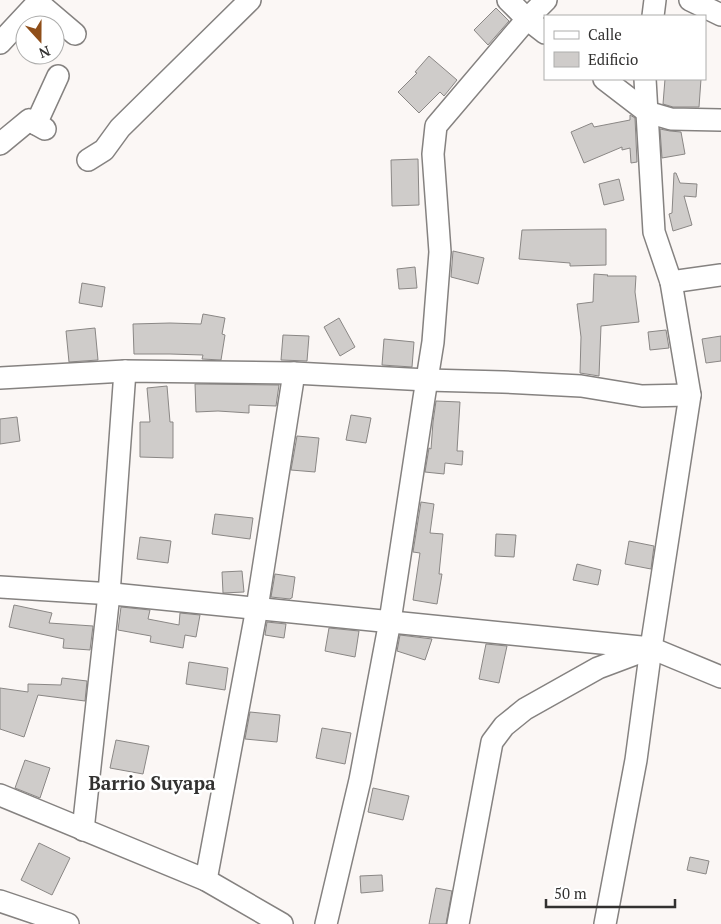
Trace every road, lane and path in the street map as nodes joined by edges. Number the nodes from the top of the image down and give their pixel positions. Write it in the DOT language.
graph roads {
  1 [pos="39,0"];
  2 [pos="250,0"];
  3 [pos="508,0"];
  4 [pos="546,0"];
  5 [pos="655,0"];
  6 [pos="690,0"];
  7 [pos="653,15"];
  8 [pos="721,15"];
  9 [pos="526,19"];
  10 [pos="544,32"];
  11 [pos="74,34"];
  12 [pos="0,43"];
  13 [pos="58,76"];
  14 [pos="605,80"];
  15 [pos="645,80"];
  16 [pos="647,112"];
  17 [pos="721,120"];
  18 [pos="0,144"];
  19 [pos="88,160"];
  20 [pos="721,275"];
  21 [pos="672,282"];
  22 [pos="124,371"];
  23 [pos="294,373"];
  24 [pos="0,378"];
  25 [pos="426,380"];
  26 [pos="690,395"];
  27 [pos="0,587"];
  28 [pos="109,594"];
  29 [pos="257,608"];
  30 [pos="390,621"];
  31 [pos="651,648"];
  32 [pos="721,677"];
  33 [pos="0,796"];
  34 [pos="83,830"];
  35 [pos="206,880"];
  36 [pos="0,901"];
  37 [pos="60,923"];
  38 [pos="282,924"];
  39 [pos="326,924"];
  40 [pos="458,924"];
  41 [pos="605,924"];
  1 -- 11 [label="street"];
  1 -- 12 [label="street"];
  2 -- 19 [label="street"];
  3 -- 9 [label="street"];
  4 -- 9 [label="street"];
  5 -- 7 [label="street"];
  6 -- 8 [label="street"];
  9 -- 10 [label="street"];
  9 -- 25 [label="street"];
  13 -- 18 [label="street"];
  14 -- 16 [label="street"];
  15 -- 16 [label="street"];
  16 -- 17 [label="street"];
  16 -- 21 [label="street"];
  20 -- 21 [label="street"];
  21 -- 26 [label="street"];
  22 -- 23 [label="street"];
  22 -- 24 [label="street"];
  22 -- 28 [label="street"];
  23 -- 25 [label="street"];
  23 -- 29 [label="street"];
  25 -- 26 [label="street"];
  25 -- 30 [label="street"];
  26 -- 31 [label="street"];
  27 -- 28 [label="street"];
  28 -- 29 [label="street"];
  28 -- 34 [label="street"];
  29 -- 30 [label="street"];
  29 -- 35 [label="street"];
  30 -- 31 [label="street"];
  30 -- 39 [label="street"];
  31 -- 32 [label="street"];
  31 -- 40 [label="street"];
  31 -- 41 [label="street"];
  33 -- 34 [label="street"];
  34 -- 35 [label="street"];
  35 -- 38 [label="street"];
  36 -- 37 [label="street"];
}
